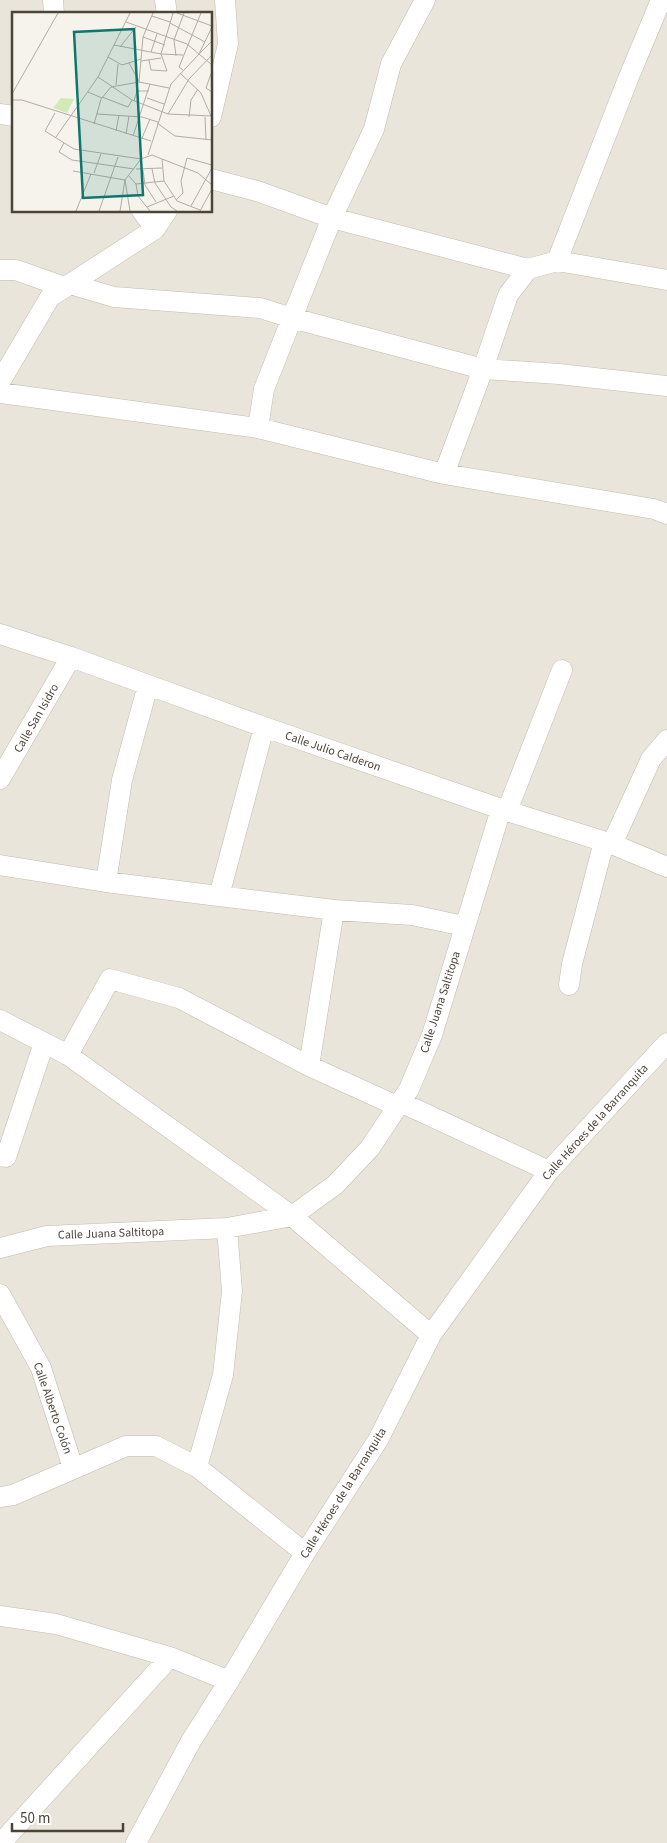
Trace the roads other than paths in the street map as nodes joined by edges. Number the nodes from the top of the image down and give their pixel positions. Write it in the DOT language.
graph roads {
  1 [pos="225,0"];
  2 [pos="425,0"];
  3 [pos="661,0"];
  4 [pos="212,113"];
  5 [pos="212,179"];
  6 [pos="143,212"];
  7 [pos="166,212"];
  8 [pos="332,218"];
  9 [pos="155,229"];
  10 [pos="558,261"];
  11 [pos="528,269"];
  12 [pos="0,270"];
  13 [pos="667,280"];
  14 [pos="67,286"];
  15 [pos="292,318"];
  16 [pos="483,369"];
  17 [pos="0,382"];
  18 [pos="667,386"];
  19 [pos="0,393"];
  20 [pos="258,428"];
  21 [pos="444,474"];
  22 [pos="667,514"];
  23 [pos="0,634"];
  24 [pos="71,657"];
  25 [pos="562,670"];
  26 [pos="148,685"];
  27 [pos="264,727"];
  28 [pos="667,740"];
  29 [pos="0,779"];
  30 [pos="504,810"];
  31 [pos="608,843"];
  32 [pos="0,865"];
  33 [pos="667,866"];
  34 [pos="106,882"];
  35 [pos="219,896"];
  36 [pos="334,910"];
  37 [pos="464,926"];
  38 [pos="569,985"];
  39 [pos="0,1020"];
  40 [pos="44,1042"];
  41 [pos="667,1043"];
  42 [pos="68,1055"];
  43 [pos="309,1066"];
  44 [pos="399,1104"];
  45 [pos="0,1156"];
  46 [pos="549,1172"];
  47 [pos="292,1216"];
  48 [pos="227,1228"];
  49 [pos="0,1248"];
  50 [pos="0,1294"];
  51 [pos="431,1335"];
  52 [pos="197,1467"];
  53 [pos="73,1468"];
  54 [pos="0,1497"];
  55 [pos="305,1553"];
  56 [pos="0,1616"];
  57 [pos="170,1658"];
  58 [pos="230,1680"];
  59 [pos="1,1843"];
  60 [pos="136,1843"];
  1 -- 4 [label="street"];
  2 -- 8 [label="street"];
  3 -- 10 [label="street"];
  5 -- 8 [label="street"];
  6 -- 9 [label="street"];
  7 -- 9 [label="street"];
  8 -- 11 [label="street"];
  8 -- 15 [label="street"];
  9 -- 14 [label="street"];
  10 -- 11 [label="street"];
  10 -- 13 [label="street"];
  11 -- 16 [label="street"];
  12 -- 14 [label="street"];
  14 -- 15 [label="street"];
  14 -- 17 [label="street"];
  15 -- 16 [label="street"];
  15 -- 20 [label="street"];
  16 -- 18 [label="street"];
  16 -- 21 [label="street"];
  19 -- 20 [label="street"];
  20 -- 21 [label="street"];
  21 -- 22 [label="street"];
  23 -- 24 [label="street, Calle Julio Calderon"];
  24 -- 26 [label="street, Calle Julio Calderon"];
  24 -- 29 [label="street, Calle San Isidro"];
  25 -- 30 [label="street, Calle Juana Saltitopa"];
  26 -- 27 [label="street, Calle Julio Calderon"];
  26 -- 34 [label="street"];
  27 -- 30 [label="street, Calle Julio Calderon"];
  27 -- 35 [label="street"];
  28 -- 31 [label="street"];
  30 -- 31 [label="street, Calle Julio Calderon"];
  30 -- 37 [label="street, Calle Juana Saltitopa"];
  31 -- 33 [label="street, Calle Julio Calderon"];
  31 -- 38 [label="street"];
  32 -- 34 [label="street"];
  34 -- 35 [label="street"];
  35 -- 36 [label="street"];
  36 -- 37 [label="street"];
  36 -- 43 [label="street"];
  37 -- 44 [label="street, Calle Juana Saltitopa"];
  39 -- 40 [label="street"];
  40 -- 42 [label="street"];
  40 -- 45 [label="street"];
  41 -- 46 [label="street, Calle Héroes de la Barranquita"];
  42 -- 43 [label="street"];
  42 -- 47 [label="street"];
  43 -- 44 [label="street"];
  44 -- 46 [label="street"];
  44 -- 47 [label="street, Calle Juana Saltitopa"];
  46 -- 51 [label="street, Calle Héroes de la Barranquita"];
  47 -- 48 [label="street, Calle Juana Saltitopa"];
  47 -- 51 [label="street"];
  48 -- 49 [label="street, Calle Juana Saltitopa"];
  48 -- 52 [label="street"];
  50 -- 53 [label="street, Calle Alberto Colón"];
  51 -- 55 [label="street, Calle Héroes de la Barranquita"];
  52 -- 53 [label="street, Calle Alberto Colón"];
  52 -- 55 [label="street, Calle Alberto Colón"];
  53 -- 54 [label="street"];
  55 -- 58 [label="street, Calle Héroes de la Barranquita"];
  56 -- 57 [label="street"];
  57 -- 58 [label="street"];
  57 -- 59 [label="street"];
  58 -- 60 [label="street, Calle Héroes de la Barranquita"];
}
